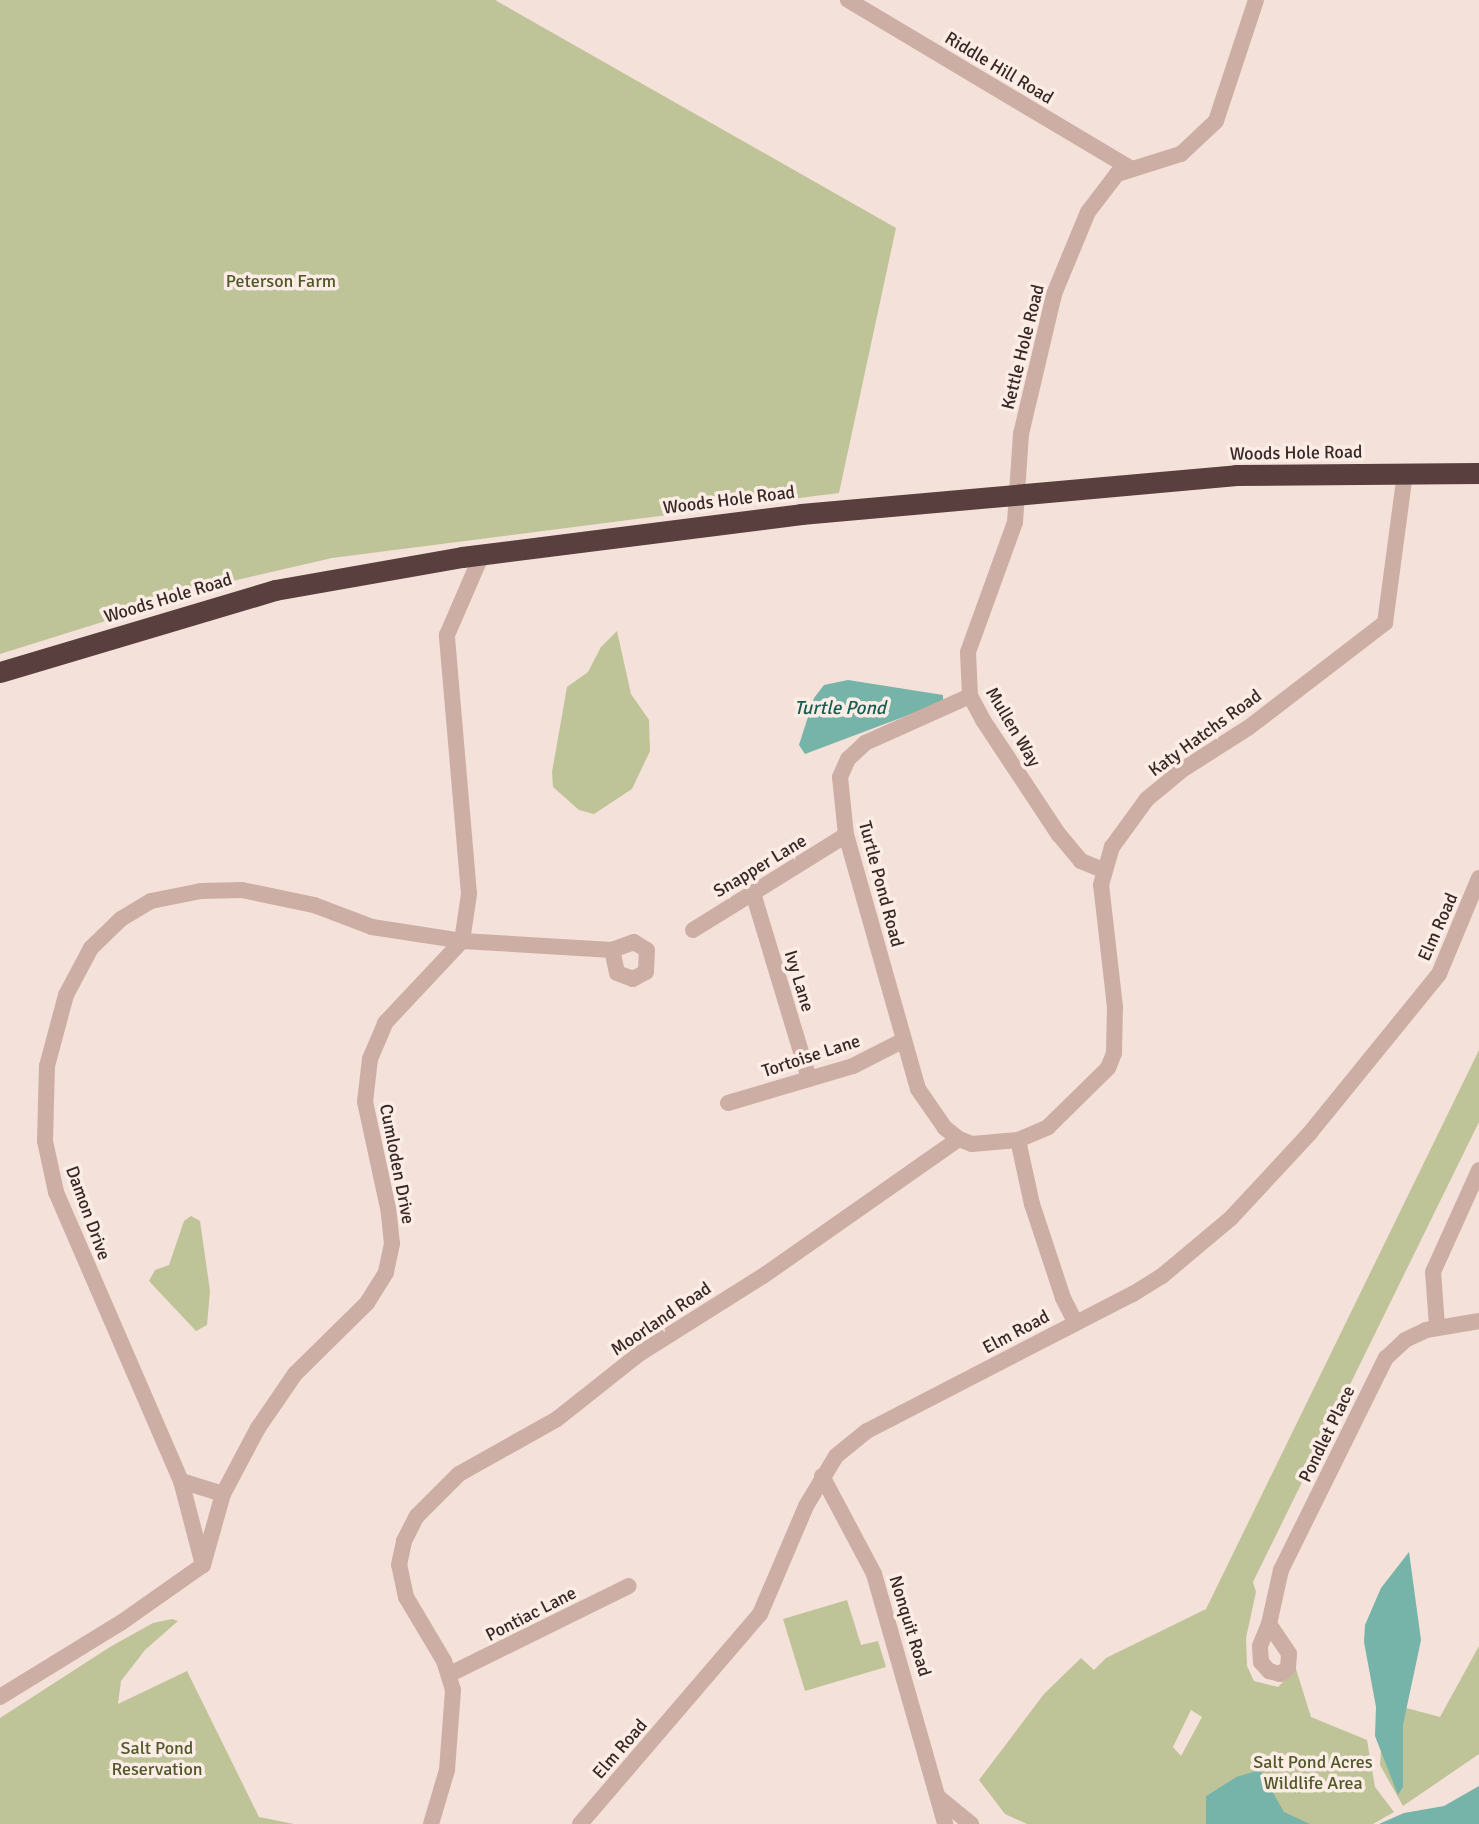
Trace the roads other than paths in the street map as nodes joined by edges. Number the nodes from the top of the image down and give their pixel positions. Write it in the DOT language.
graph roads {
  1 [pos="848,0"];
  2 [pos="1256,0"];
  3 [pos="1131,169"];
  4 [pos="1479,473"];
  5 [pos="1405,474"];
  6 [pos="1018,495"];
  7 [pos="482,554"];
  8 [pos="0,672"];
  9 [pos="970,696"];
  10 [pos="846,835"];
  11 [pos="1103,870"];
  12 [pos="1479,878"];
  13 [pos="753,893"];
  14 [pos="693,930"];
  15 [pos="462,941"];
  16 [pos="612,950"];
  17 [pos="904,1040"];
  18 [pos="809,1079"];
  19 [pos="728,1103"];
  20 [pos="959,1139"];
  21 [pos="1018,1140"];
  22 [pos="1479,1170"];
  23 [pos="1479,1321"];
  24 [pos="1076,1323"];
  25 [pos="1437,1326"];
  26 [pos="822,1476"];
  27 [pos="181,1480"];
  28 [pos="223,1494"];
  29 [pos="202,1565"];
  30 [pos="629,1586"];
  31 [pos="1269,1625"];
  32 [pos="450,1674"];
  33 [pos="0,1697"];
  34 [pos="938,1797"];
  35 [pos="431,1824"];
  36 [pos="580,1824"];
  37 [pos="945,1824"];
  38 [pos="971,1824"];
  1 -- 3 [label="street, Riddle Hill Road"];
  2 -- 3 [label="street, Kettle Hole Road"];
  3 -- 6 [label="street, Kettle Hole Road"];
  4 -- 5 [label="highway, Woods Hole Road"];
  5 -- 6 [label="highway, Woods Hole Road"];
  5 -- 11 [label="street, Katy Hatchs Road"];
  6 -- 7 [label="highway, Woods Hole Road"];
  6 -- 9 [label="street, Mullen Way"];
  7 -- 8 [label="highway, Woods Hole Road"];
  7 -- 15 [label="street"];
  9 -- 10 [label="street, Turtle Pond Road"];
  9 -- 11 [label="street, Mullen Way"];
  10 -- 13 [label="street, Snapper Lane"];
  10 -- 17 [label="street, Turtle Pond Road"];
  11 -- 21 [label="street"];
  12 -- 24 [label="street, Elm Road"];
  13 -- 14 [label="street, Snapper Lane"];
  13 -- 18 [label="street, Ivy Lane"];
  15 -- 16 [label="street, Damon Drive"];
  15 -- 27 [label="street, Damon Drive"];
  15 -- 28 [label="street, Cumloden Drive"];
  17 -- 18 [label="street, Tortoise Lane"];
  17 -- 20 [label="street, Turtle Pond Road"];
  18 -- 19 [label="street, Tortoise Lane"];
  20 -- 21 [label="street"];
  20 -- 32 [label="street, Moorland Road"];
  21 -- 24 [label="street"];
  22 -- 25 [label="street"];
  23 -- 25 [label="street, Pondlet Place"];
  24 -- 26 [label="street, Elm Road"];
  25 -- 31 [label="street, Pondlet Place"];
  26 -- 34 [label="street, Nonquit Road"];
  26 -- 36 [label="street, Elm Road"];
  27 -- 28 [label="street"];
  27 -- 29 [label="street, Damon Drive"];
  28 -- 29 [label="street, Cumloden Drive"];
  29 -- 33 [label="street"];
  30 -- 32 [label="street, Pontiac Lane"];
  32 -- 35 [label="street, Moorland Road"];
  34 -- 37 [label="street, Nonquit Road"];
  34 -- 38 [label="street"];
}
